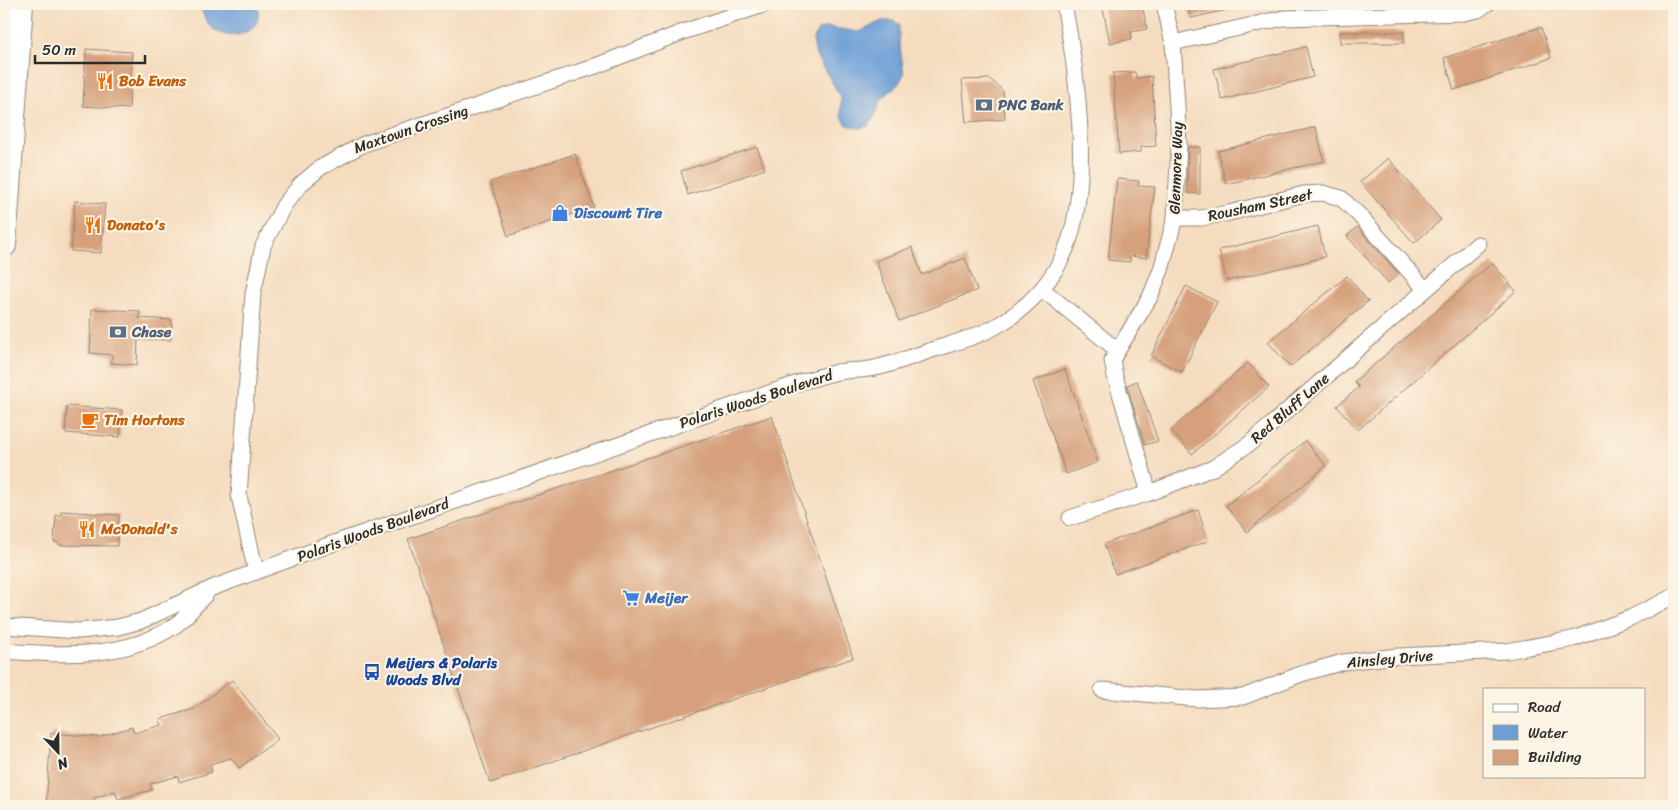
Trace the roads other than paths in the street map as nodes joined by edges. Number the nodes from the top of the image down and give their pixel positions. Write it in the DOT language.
graph roads {
  1 [pos="20,4"];
  2 [pos="766,4"];
  3 [pos="1064,4"];
  4 [pos="1164,4"];
  5 [pos="1487,4"];
  6 [pos="1441,9"];
  7 [pos="1173,43"];
  8 [pos="1175,218"];
  9 [pos="1478,244"];
  10 [pos="4,245"];
  11 [pos="1042,289"];
  12 [pos="1425,289"];
  13 [pos="1117,350"];
  14 [pos="1150,493"];
  15 [pos="1070,518"];
  16 [pos="256,572"];
  17 [pos="212,588"];
  18 [pos="1674,596"];
  19 [pos="4,626"];
  20 [pos="4,650"];
  21 [pos="1102,690"];
  1 -- 10 [label="main road"];
  2 -- 16 [label="street, Maxtown Crossing"];
  3 -- 11 [label="street, Polaris Woods Boulevard"];
  4 -- 7 [label="street, Glenmore Way"];
  5 -- 6 [label="street"];
  6 -- 7 [label="street"];
  7 -- 8 [label="street, Glenmore Way"];
  8 -- 12 [label="street, Rousham Street"];
  8 -- 13 [label="street, Glenmore Way"];
  9 -- 12 [label="street, Red Bluff Lane"];
  11 -- 13 [label="street"];
  11 -- 16 [label="street, Polaris Woods Boulevard"];
  12 -- 14 [label="street, Red Bluff Lane"];
  13 -- 14 [label="street, Glenmore Way"];
  14 -- 15 [label="street, Red Bluff Lane"];
  16 -- 17 [label="street, Polaris Woods Boulevard"];
  17 -- 19 [label="street, Polaris Woods Boulevard"];
  17 -- 20 [label="street, Polaris Woods Boulevard"];
  18 -- 21 [label="street, Ainsley Drive"];
}
